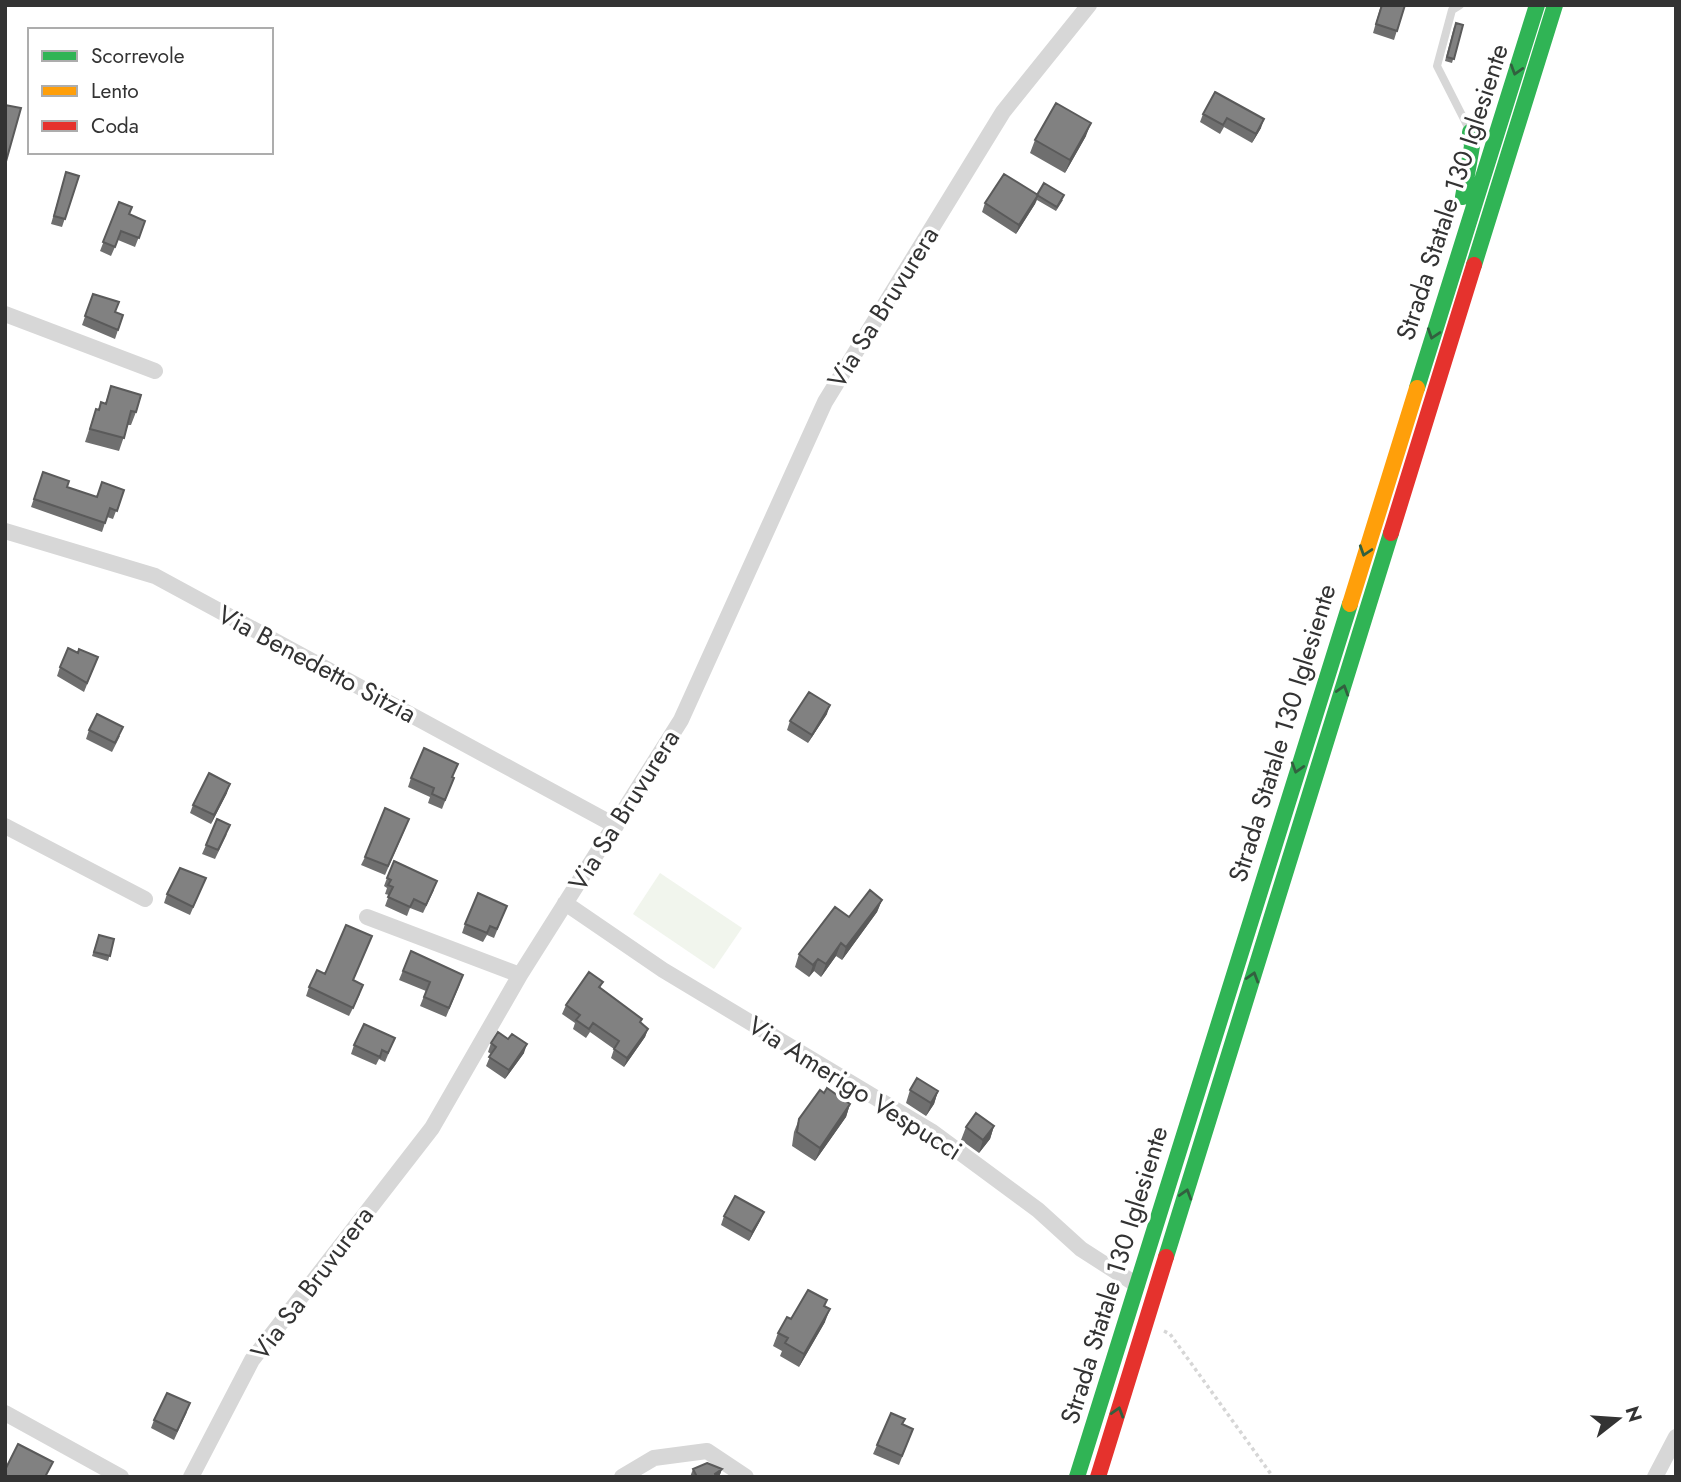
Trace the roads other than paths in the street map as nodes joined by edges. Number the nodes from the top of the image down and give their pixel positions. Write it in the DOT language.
graph roads {
  1 [pos="1089,5"];
  2 [pos="1460,5"];
  3 [pos="1537,5"];
  4 [pos="1555,5"];
  5 [pos="1470,132"];
  6 [pos="1442,306"];
  7 [pos="5,314"];
  8 [pos="155,371"];
  9 [pos="5,531"];
  10 [pos="5,826"];
  11 [pos="616,826"];
  12 [pos="145,899"];
  13 [pos="565,903"];
  14 [pos="367,917"];
  15 [pos="520,975"];
  16 [pos="1137,1285"];
  17 [pos="5,1413"];
  18 [pos="1676,1437"];
  19 [pos="121,1477"];
  20 [pos="191,1477"];
  21 [pos="622,1477"];
  22 [pos="746,1477"];
  23 [pos="1077,1477"];
  24 [pos="1098,1477"];
  25 [pos="1655,1477"];
  1 -- 11 [label="street, Via Sa Bruvurera"];
  2 -- 5 [label="lane"];
  3 -- 6 [label="main road, Strada Statale 130 Iglesiente, one-way"];
  24 -- 4 [label="main road, Strada Statale 130 Iglesiente, one-way"];
  5 -- 6 [label="main road"];
  6 -- 16 [label="main road, Strada Statale 130 Iglesiente, one-way"];
  7 -- 8 [label="street"];
  9 -- 11 [label="street, Via Benedetto Sitzia"];
  10 -- 12 [label="street"];
  11 -- 13 [label="street, Via Sa Bruvurera"];
  13 -- 15 [label="street, Via Sa Bruvurera"];
  13 -- 16 [label="street, Via Amerigo Vespucci"];
  14 -- 15 [label="street"];
  15 -- 20 [label="street, Via Sa Bruvurera"];
  16 -- 23 [label="main road, Strada Statale 130 Iglesiente"];
  17 -- 19 [label="street"];
  18 -- 25 [label="street"];
  21 -- 22 [label="street"];
}
